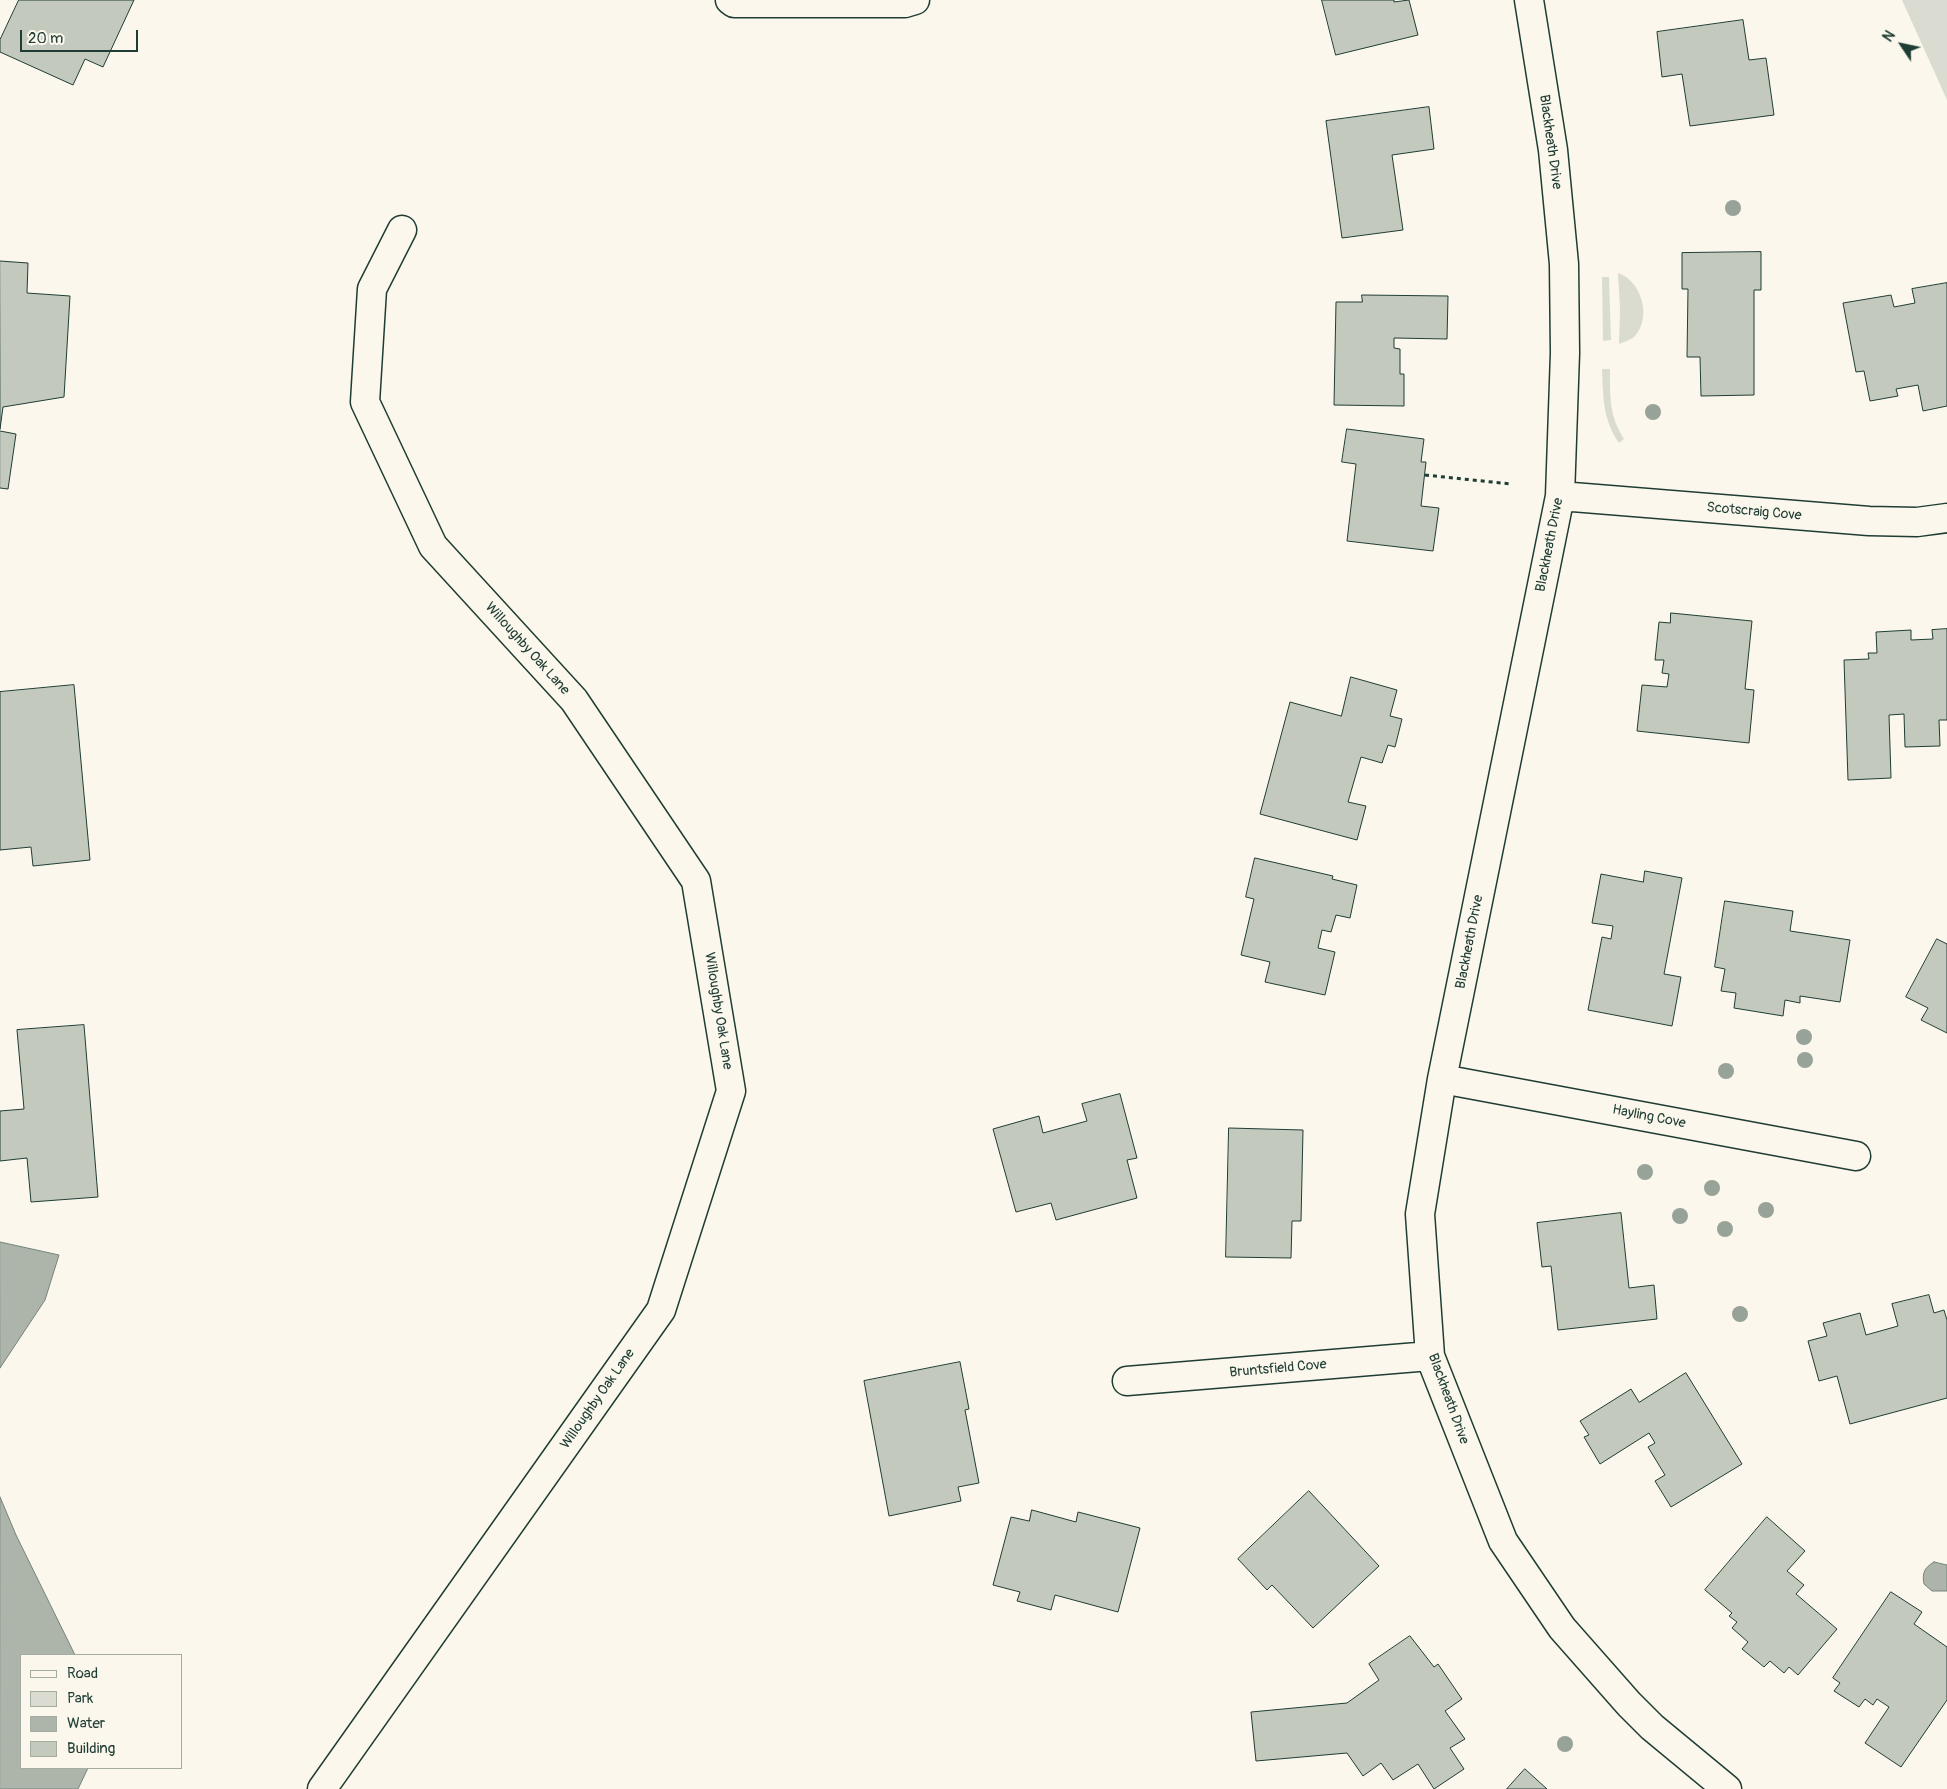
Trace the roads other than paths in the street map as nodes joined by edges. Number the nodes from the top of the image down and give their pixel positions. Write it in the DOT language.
graph roads {
  1 [pos="730,0"];
  2 [pos="915,0"];
  3 [pos="1529,0"];
  4 [pos="402,230"];
  5 [pos="1560,496"];
  6 [pos="1947,518"];
  7 [pos="1442,1079"];
  8 [pos="1856,1156"];
  9 [pos="1430,1356"];
  10 [pos="1127,1381"];
  11 [pos="322,1789"];
  12 [pos="1727,1789"];
  1 -- 2 [label="street"];
  3 -- 5 [label="street, Blackheath Drive"];
  4 -- 11 [label="street, Willoughby Oak Lane"];
  5 -- 6 [label="street, Scotscraig Cove"];
  5 -- 7 [label="street, Blackheath Drive"];
  7 -- 8 [label="street, Hayling Cove"];
  7 -- 9 [label="street, Blackheath Drive"];
  9 -- 10 [label="street, Bruntsfield Cove"];
  9 -- 12 [label="street, Blackheath Drive"];
}
